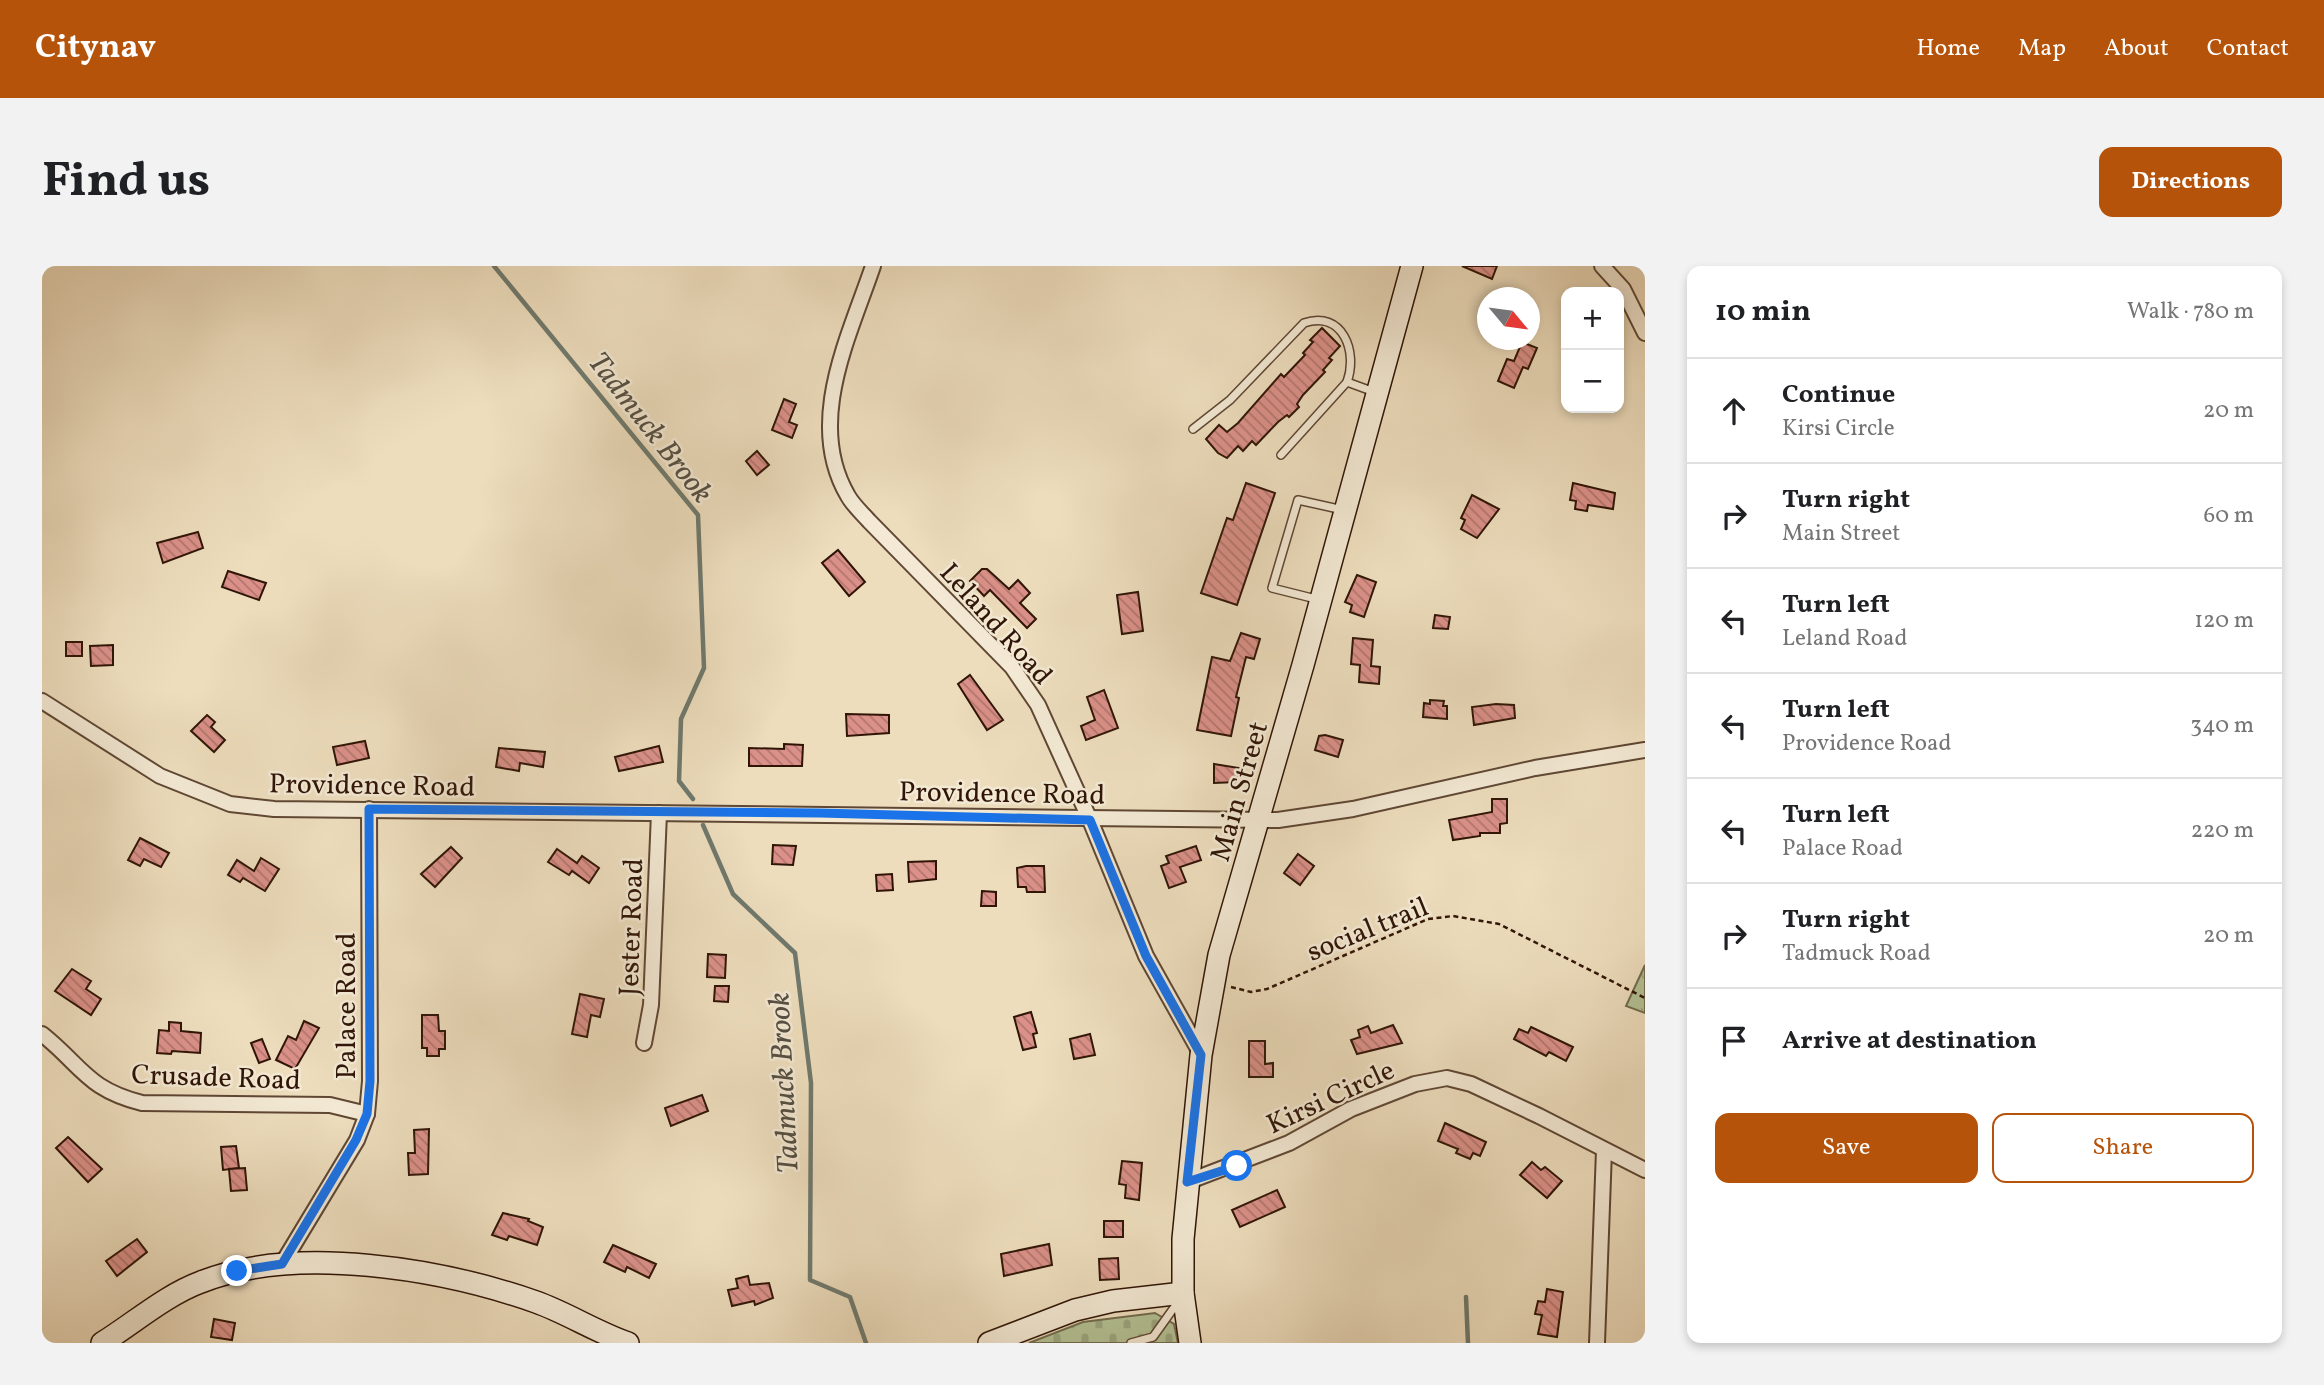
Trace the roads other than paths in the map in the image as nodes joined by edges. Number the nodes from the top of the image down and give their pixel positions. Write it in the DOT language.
graph roads {
  1 [pos="873,266"];
  2 [pos="1412,266"];
  3 [pos="1602,266"];
  4 [pos="1640,308"];
  5 [pos="1645,333"];
  6 [pos="1347,382"];
  7 [pos="1377,393"];
  8 [pos="1194,429"];
  9 [pos="1281,455"];
  10 [pos="1344,510"];
  11 [pos="1320,600"];
  12 [pos="42,701"];
  13 [pos="1645,750"];
  14 [pos="369,809"];
  15 [pos="659,813"];
  16 [pos="1090,820"];
  17 [pos="1259,820"];
  18 [pos="42,1034"];
  19 [pos="644,1043"];
  20 [pos="1201,1055"];
  21 [pos="367,1114"];
  22 [pos="1604,1150"];
  23 [pos="1645,1170"];
  24 [pos="1187,1182"];
  25 [pos="282,1264"];
  26 [pos="1183,1293"];
  27 [pos="1153,1340"];
  28 [pos="102,1343"];
  29 [pos="628,1343"];
  30 [pos="989,1343"];
  31 [pos="1131,1343"];
  32 [pos="1189,1343"];
  33 [pos="1597,1343"];
  1 -- 16 [label="street, Leland Road"];
  2 -- 7 [label="main road, Main Street"];
  3 -- 4 [label="street"];
  4 -- 5 [label="street"];
  6 -- 7 [label="lane"];
  6 -- 8 [label="lane"];
  6 -- 9 [label="lane"];
  7 -- 10 [label="main road, Main Street"];
  10 -- 11 [label="main road, Main Street"];
  10 -- 11 [label="lane"];
  11 -- 17 [label="main road, Main Street"];
  12 -- 14 [label="street, Providence Road"];
  13 -- 17 [label="street, Providence Road"];
  14 -- 15 [label="street, Providence Road"];
  14 -- 21 [label="street, Palace Road"];
  15 -- 16 [label="street, Providence Road"];
  15 -- 19 [label="street, Jester Road"];
  16 -- 17 [label="street, Providence Road"];
  16 -- 20 [label="street, Leland Road"];
  17 -- 20 [label="main road, Main Street"];
  18 -- 21 [label="street, Crusade Road"];
  20 -- 24 [label="main road, Main Street"];
  21 -- 25 [label="street, Palace Road"];
  22 -- 23 [label="street, Kirsi Circle"];
  22 -- 24 [label="street, Kirsi Circle"];
  22 -- 33 [label="street"];
  24 -- 26 [label="main road, Main Street"];
  25 -- 28 [label="main road"];
  25 -- 29 [label="main road"];
  26 -- 27 [label="lane"];
  26 -- 30 [label="main road"];
  26 -- 32 [label="main road, Main Street"];
  27 -- 31 [label="lane"];
}
